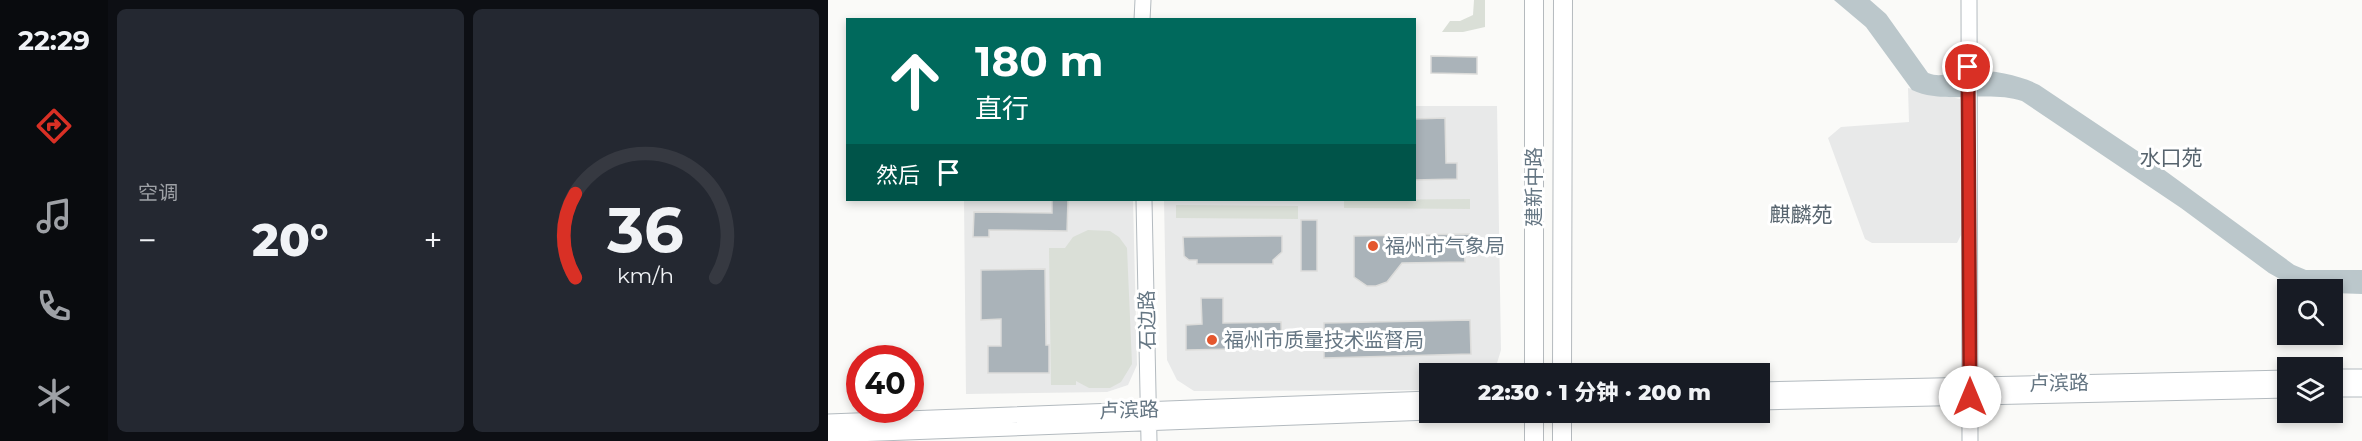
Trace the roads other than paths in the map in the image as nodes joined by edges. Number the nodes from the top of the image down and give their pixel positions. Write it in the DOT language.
graph roads {
  1 [pos="1143,0"];
  2 [pos="1534,0"];
  3 [pos="1563,0"];
  4 [pos="1969,0"];
  5 [pos="1142,18"];
  6 [pos="1144,201"];
  7 [pos="1534,363"];
  8 [pos="1562,363"];
  9 [pos="2343,377"];
  10 [pos="2362,377"];
  11 [pos="2277,378"];
  12 [pos="2343,389"];
  13 [pos="2362,389"];
  14 [pos="1770,390"];
  15 [pos="2277,390"];
  16 [pos="1970,391"];
  17 [pos="1419,400"];
  18 [pos="1770,401"];
  19 [pos="1419,412"];
  20 [pos="1149,415"];
  21 [pos="828,422"];
  22 [pos="1534,423"];
  23 [pos="1562,423"];
  24 [pos="828,435"];
  25 [pos="1149,441"];
  26 [pos="1534,441"];
  27 [pos="1562,441"];
  28 [pos="1970,441"];
  1 -- 5 [label="main road"];
  2 -- 7 [label="main road, 建新中路"];
  3 -- 8 [label="main road, 建新中路"];
  4 -- 16 [label="main road"];
  6 -- 20 [label="main road, 石边路"];
  9 -- 10 [label="main road"];
  11 -- 16 [label="main road, 卢滨路"];
  12 -- 13 [label="main road"];
  14 -- 16 [label="main road, 卢滨路"];
  15 -- 16 [label="main road"];
  16 -- 18 [label="main road"];
  16 -- 28 [label="main road"];
  17 -- 20 [label="main road, 卢滨路"];
  19 -- 20 [label="main road"];
  20 -- 21 [label="main road, 卢滨路"];
  20 -- 24 [label="main road"];
  20 -- 25 [label="main road, 石边路"];
  22 -- 26 [label="main road"];
  23 -- 27 [label="main road"];
}
